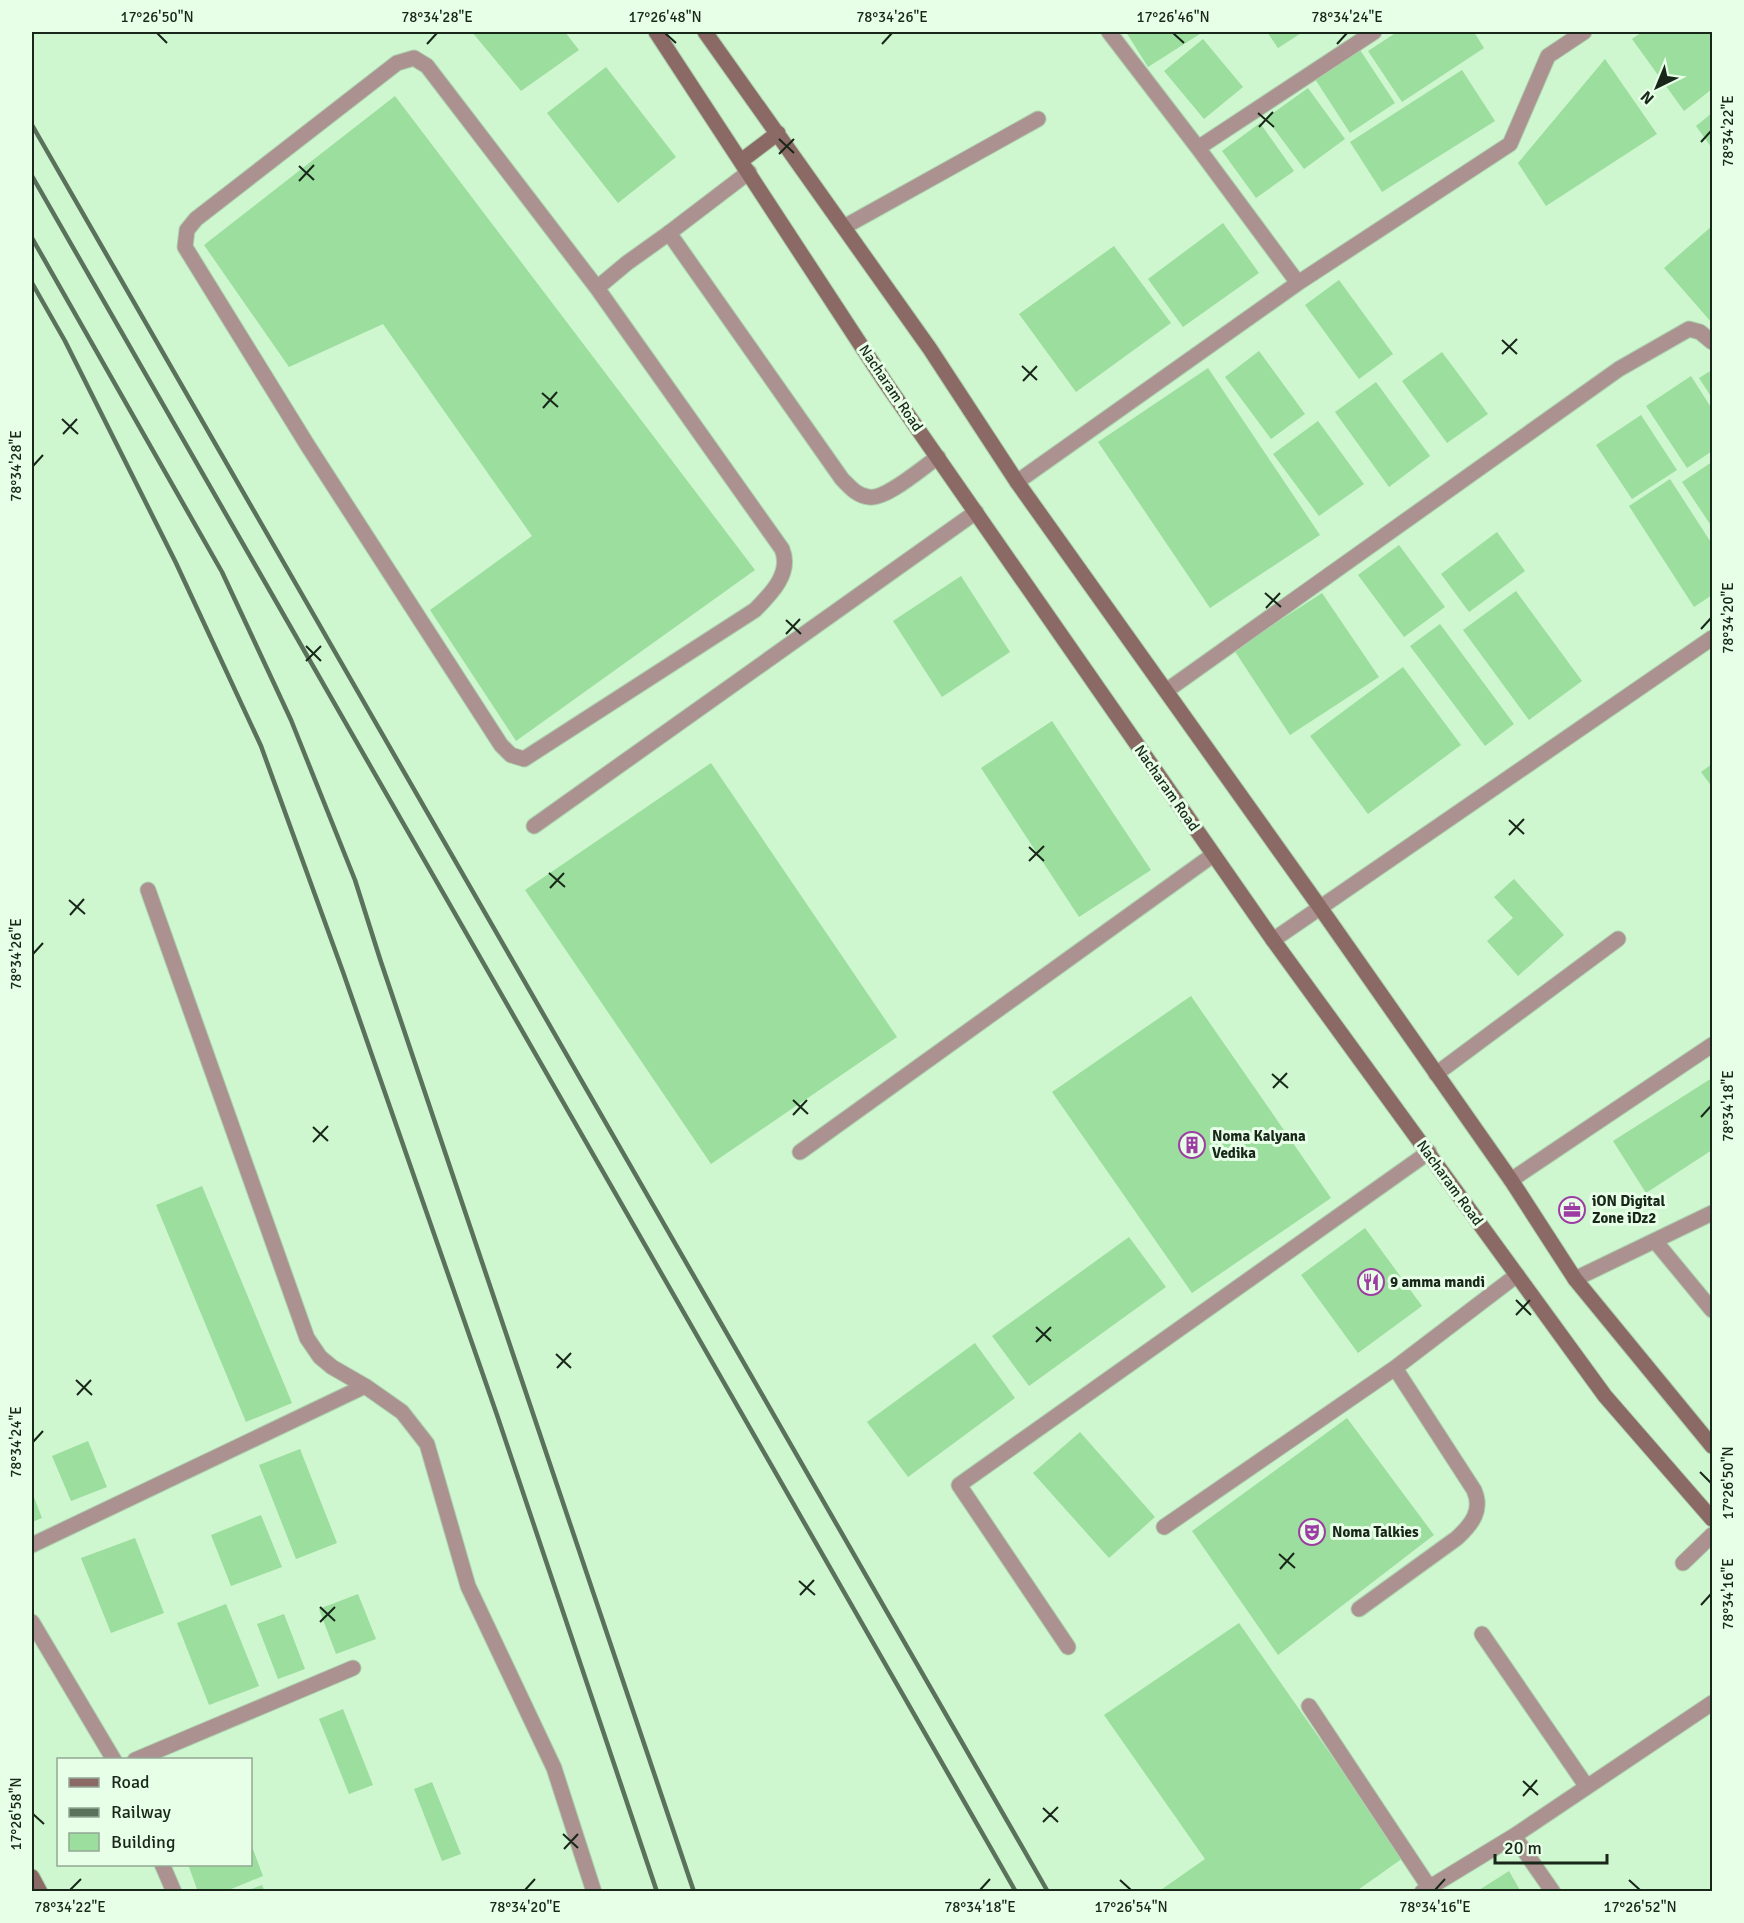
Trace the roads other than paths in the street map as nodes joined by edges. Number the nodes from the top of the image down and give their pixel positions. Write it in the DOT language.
graph roads {
  1 [pos="656,32"];
  2 [pos="705,32"];
  3 [pos="1109,32"];
  4 [pos="1374,32"];
  5 [pos="1584,32"];
  6 [pos="1038,119"];
  7 [pos="778,134"];
  8 [pos="1198,148"];
  9 [pos="745,166"];
  10 [pos="844,227"];
  11 [pos="669,233"];
  12 [pos="1298,283"];
  13 [pos="597,288"];
  14 [pos="1713,342"];
  15 [pos="938,457"];
  16 [pos="1017,482"];
  17 [pos="976,512"];
  18 [pos="1713,638"];
  19 [pos="1166,692"];
  20 [pos="534,826"];
  21 [pos="1213,855"];
  22 [pos="148,890"];
  23 [pos="1319,906"];
  24 [pos="1618,939"];
  25 [pos="1273,940"];
  26 [pos="1713,1046"];
  27 [pos="1436,1074"];
  28 [pos="800,1152"];
  29 [pos="1429,1152"];
  30 [pos="1511,1180"];
  31 [pos="1713,1213"];
  32 [pos="1655,1241"];
  33 [pos="1517,1275"];
  34 [pos="1575,1279"];
  35 [pos="1713,1310"];
  36 [pos="1395,1368"];
  37 [pos="365,1386"];
  38 [pos="1713,1446"];
  39 [pos="1713,1519"];
  40 [pos="1164,1527"];
  41 [pos="1713,1535"];
  42 [pos="32,1545"];
  43 [pos="1683,1563"];
  44 [pos="1359,1610"];
  45 [pos="32,1622"];
  46 [pos="1482,1634"];
  47 [pos="1068,1647"];
  48 [pos="353,1668"];
  49 [pos="1713,1703"];
  50 [pos="1309,1706"];
  51 [pos="113,1758"];
  52 [pos="140,1758"];
  53 [pos="1587,1787"];
  54 [pos="1514,1836"];
  55 [pos="163,1866"];
  56 [pos="32,1877"];
  57 [pos="1425,1889"];
  58 [pos="40,1892"];
  59 [pos="174,1892"];
  60 [pos="594,1892"];
  61 [pos="1553,1892"];
  1 -- 9 [label="main road, Nacharam Road"];
  2 -- 7 [label="main road"];
  3 -- 8 [label="street"];
  4 -- 8 [label="street"];
  5 -- 12 [label="street"];
  6 -- 10 [label="street"];
  7 -- 9 [label="main road"];
  7 -- 10 [label="main road"];
  8 -- 12 [label="street"];
  9 -- 11 [label="street"];
  9 -- 15 [label="main road, Nacharam Road"];
  10 -- 16 [label="main road"];
  11 -- 13 [label="street"];
  11 -- 15 [label="street"];
  12 -- 16 [label="street"];
  13 -- 13 [label="street"];
  14 -- 19 [label="street"];
  15 -- 17 [label="main road, Nacharam Road"];
  16 -- 19 [label="main road"];
  17 -- 20 [label="street"];
  17 -- 21 [label="main road, Nacharam Road"];
  18 -- 23 [label="street"];
  19 -- 23 [label="main road"];
  21 -- 25 [label="main road, Nacharam Road"];
  21 -- 28 [label="street"];
  22 -- 37 [label="street"];
  23 -- 25 [label="street"];
  23 -- 27 [label="main road"];
  24 -- 27 [label="street"];
  25 -- 29 [label="main road, Nacharam Road"];
  26 -- 30 [label="street"];
  27 -- 30 [label="main road"];
  29 -- 33 [label="main road, Nacharam Road"];
  29 -- 47 [label="street"];
  30 -- 34 [label="main road"];
  31 -- 32 [label="street"];
  32 -- 34 [label="street"];
  32 -- 35 [label="street"];
  33 -- 36 [label="street"];
  33 -- 39 [label="main road, Nacharam Road"];
  34 -- 38 [label="main road"];
  36 -- 40 [label="street"];
  36 -- 44 [label="street"];
  37 -- 42 [label="street"];
  37 -- 60 [label="street"];
  41 -- 43 [label="street"];
  45 -- 51 [label="street"];
  46 -- 53 [label="street"];
  48 -- 52 [label="street"];
  49 -- 53 [label="street"];
  50 -- 57 [label="street"];
  53 -- 54 [label="street"];
  54 -- 57 [label="street"];
  54 -- 61 [label="street"];
  55 -- 59 [label="street"];
  56 -- 58 [label="main road"];
}
